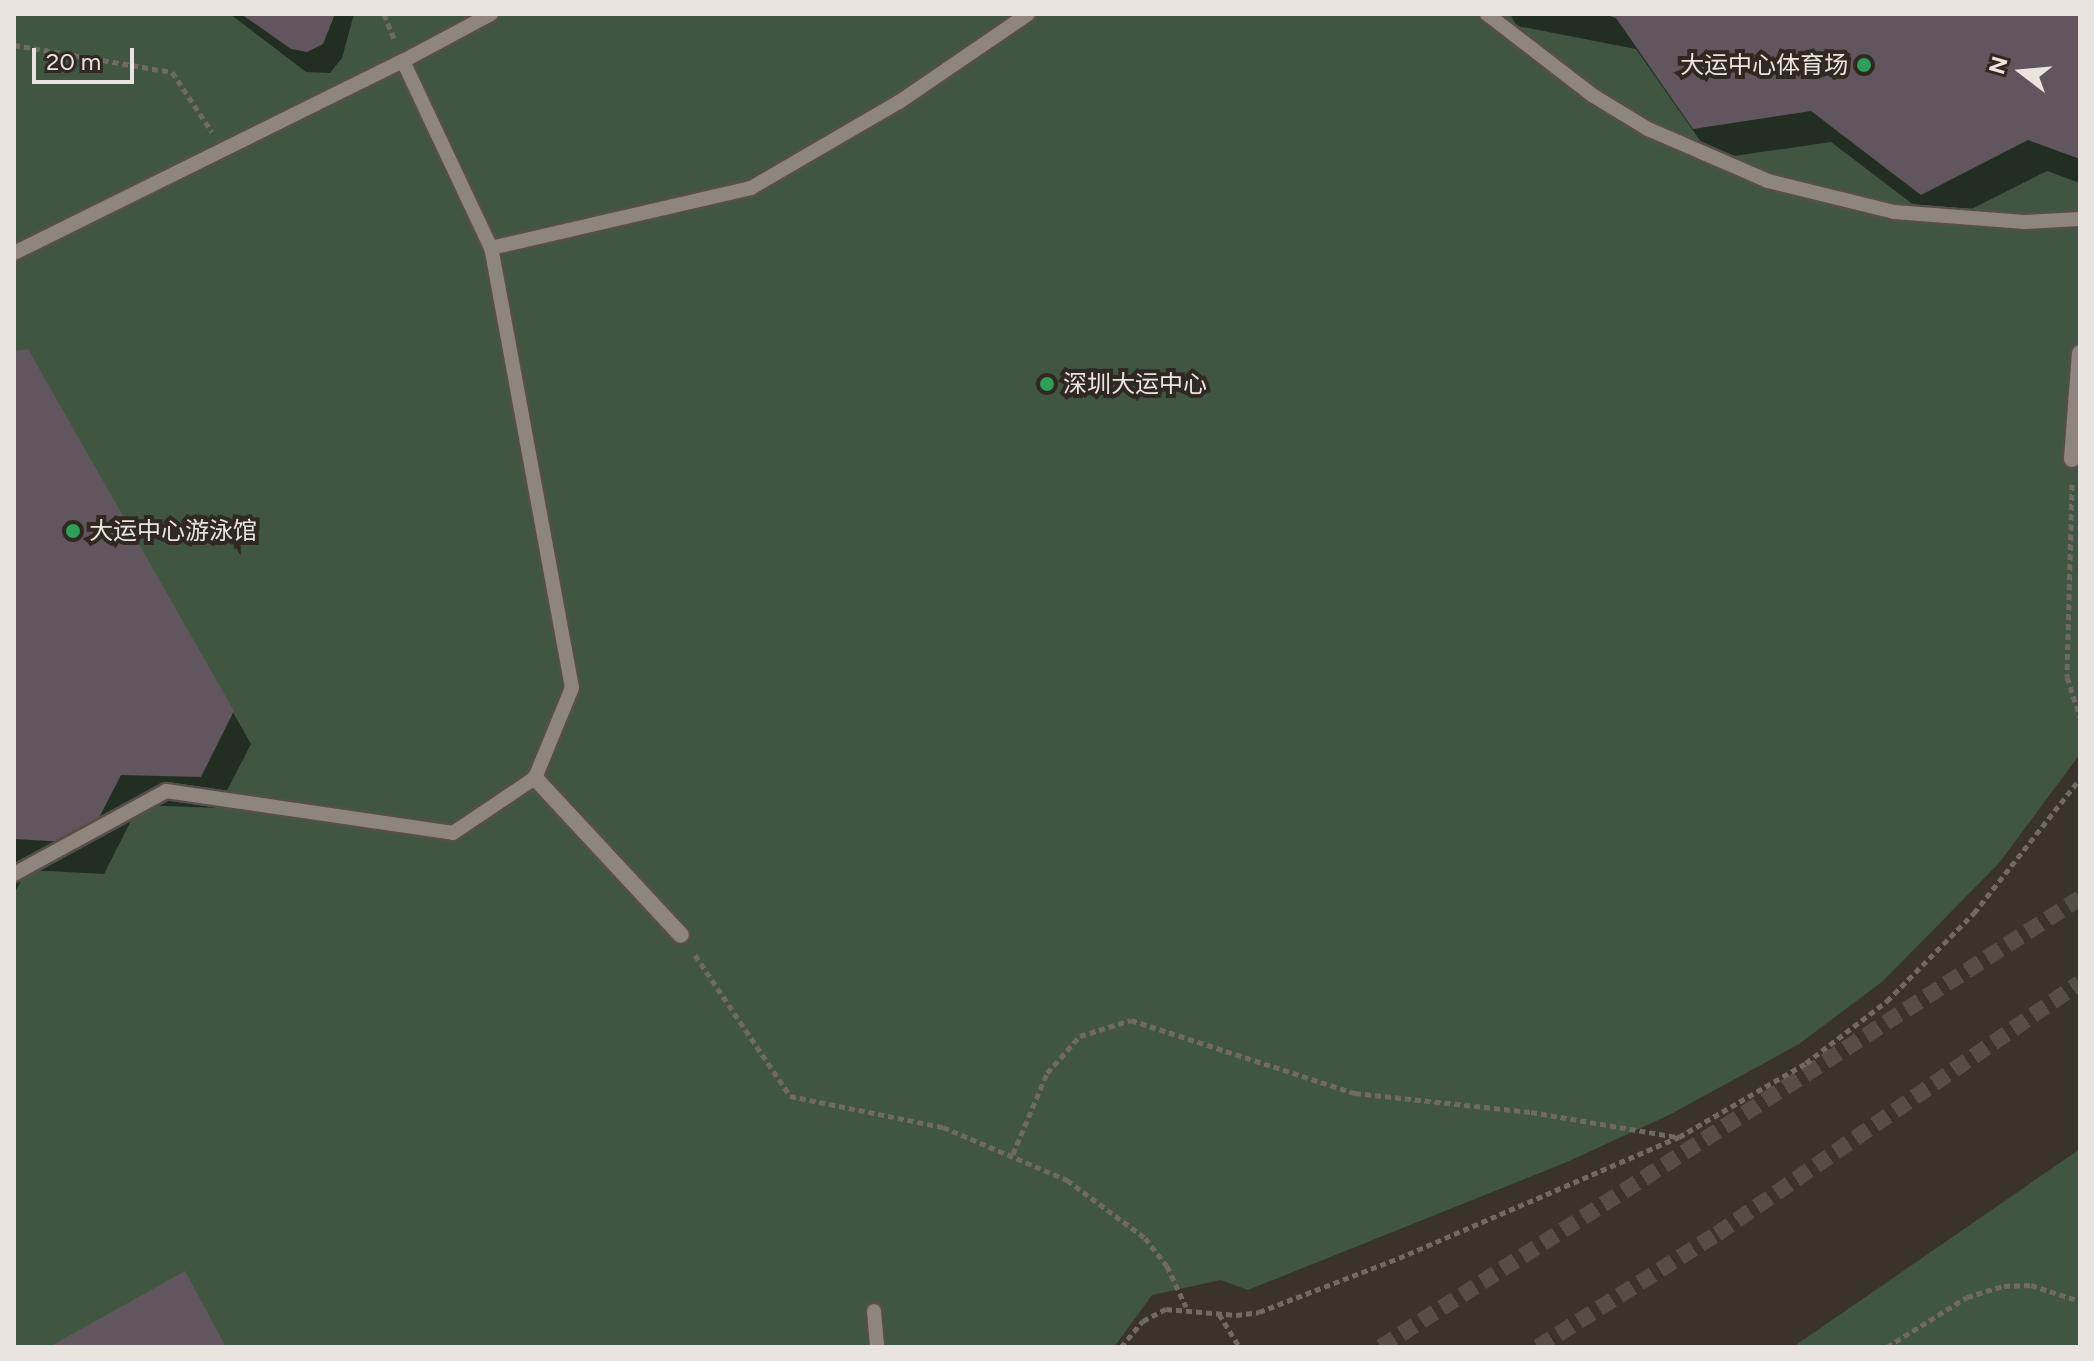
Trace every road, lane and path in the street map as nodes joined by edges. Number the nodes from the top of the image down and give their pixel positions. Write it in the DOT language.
graph roads {
  1 [pos="491,14"];
  2 [pos="1028,14"];
  3 [pos="1487,14"];
  4 [pos="14,45"];
  5 [pos="403,61"];
  6 [pos="223,150"];
  7 [pos="2080,219"];
  8 [pos="491,248"];
  9 [pos="14,253"];
  10 [pos="2080,353"];
  11 [pos="2072,459"];
  12 [pos="2080,717"];
  13 [pos="535,778"];
  14 [pos="2080,779"];
  15 [pos="14,874"];
  16 [pos="681,935"];
  17 [pos="1679,1137"];
  18 [pos="1013,1154"];
  19 [pos="2080,1301"];
  20 [pos="1186,1307"];
  21 [pos="874,1311"];
  22 [pos="1219,1313"];
  23 [pos="877,1347"];
  24 [pos="1121,1347"];
  25 [pos="1240,1347"];
  26 [pos="1887,1347"];
  1 -- 5 [label="lane"];
  2 -- 8 [label="lane"];
  3 -- 7 [label="lane"];
  4 -- 6 [label="path"];
  5 -- 6 [label="lane"];
  5 -- 8 [label="lane"];
  6 -- 9 [label="lane"];
  8 -- 13 [label="lane"];
  10 -- 11 [label="street"];
  11 -- 12 [label="path"];
  13 -- 15 [label="lane"];
  13 -- 16 [label="street"];
  14 -- 17 [label="path"];
  16 -- 18 [label="path"];
  17 -- 18 [label="path"];
  17 -- 22 [label="path"];
  18 -- 20 [label="path"];
  19 -- 26 [label="path"];
  20 -- 22 [label="path"];
  20 -- 24 [label="path"];
  21 -- 23 [label="lane"];
  22 -- 25 [label="path"];
}
